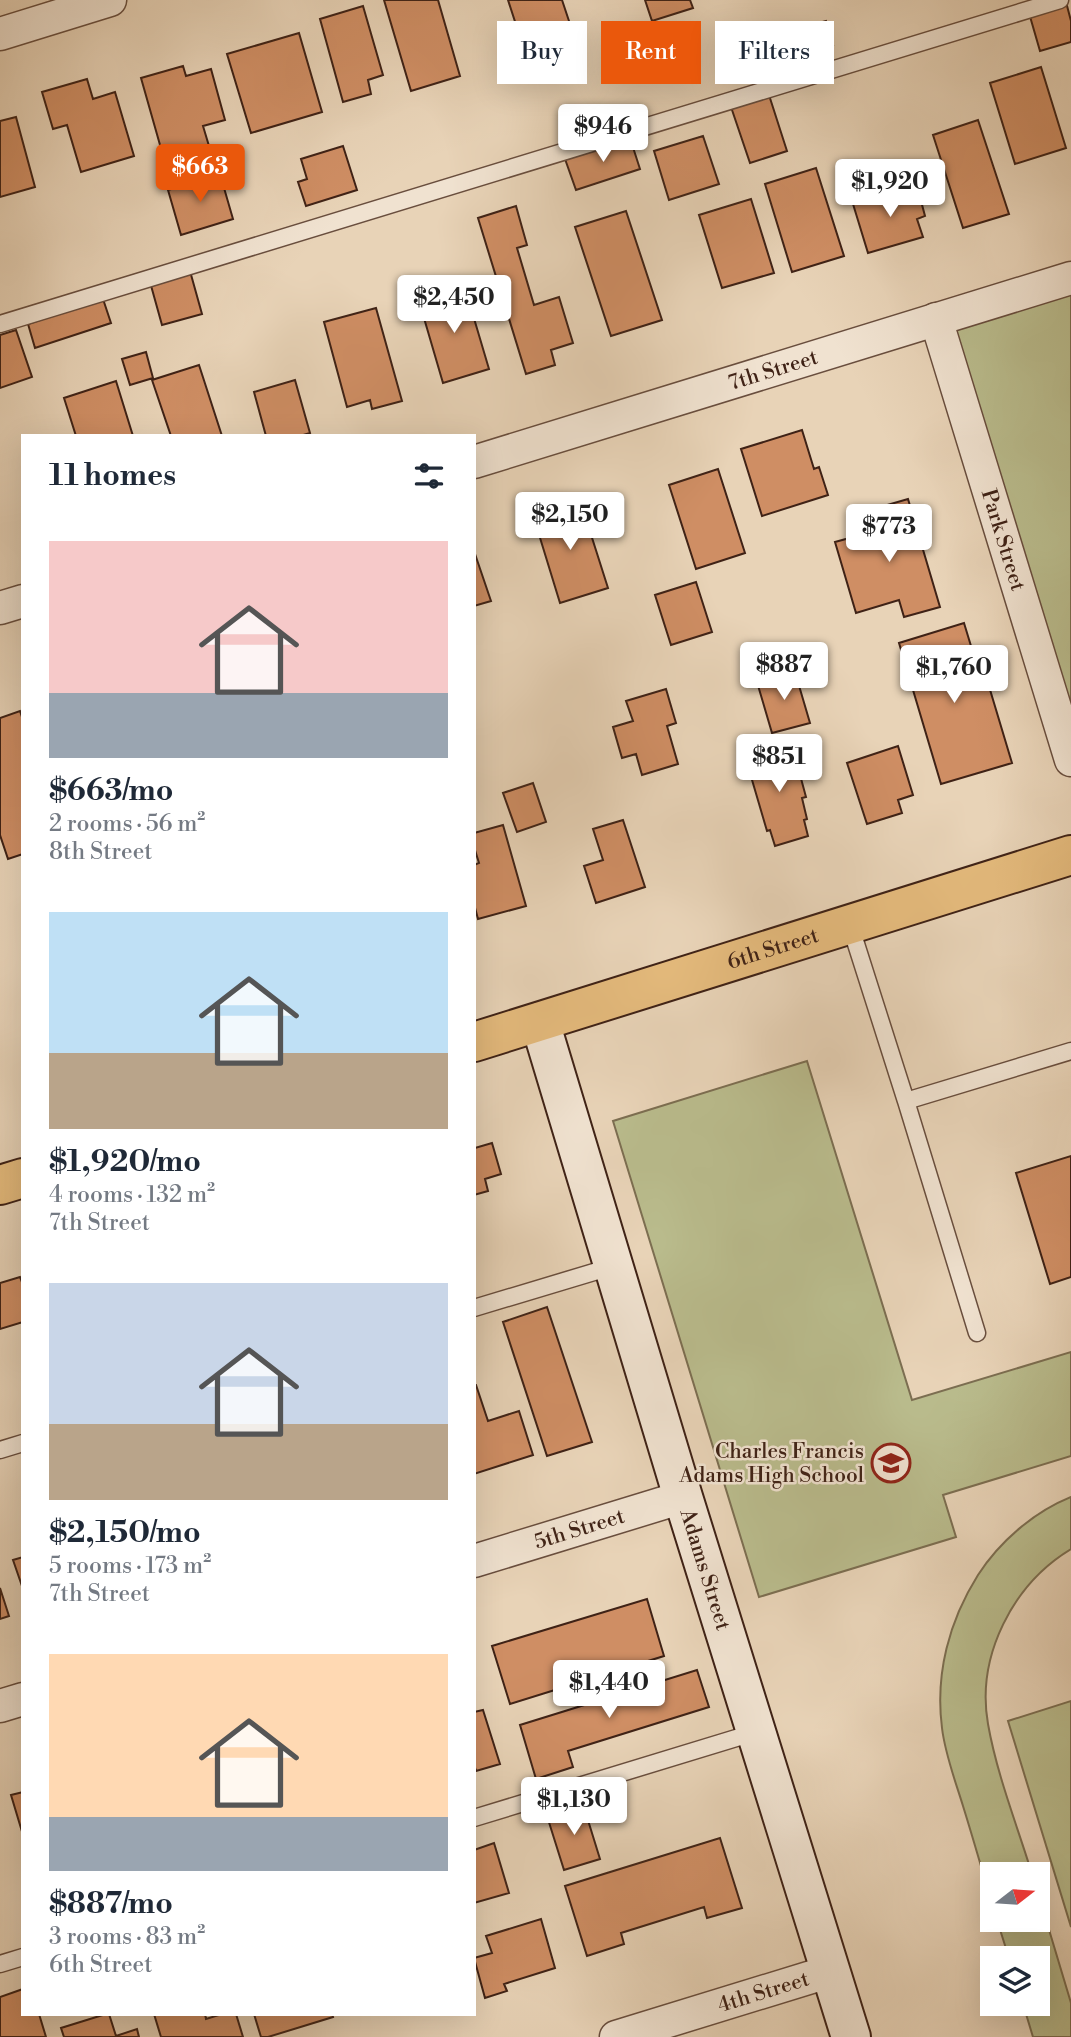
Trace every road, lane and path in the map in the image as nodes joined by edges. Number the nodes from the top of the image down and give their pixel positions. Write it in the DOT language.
graph roads {
  1 [pos="110,0"];
  2 [pos="1060,0"];
  3 [pos="0,34"];
  4 [pos="1071,278"];
  5 [pos="936,319"];
  6 [pos="0,324"];
  7 [pos="476,461"];
  8 [pos="21,602"];
  9 [pos="0,608"];
  10 [pos="1071,760"];
  11 [pos="1071,855"];
  12 [pos="850,925"];
  13 [pos="540,1022"];
  14 [pos="476,1041"];
  15 [pos="1071,1051"];
  16 [pos="906,1101"];
  17 [pos="21,1179"];
  18 [pos="0,1185"];
  19 [pos="614,1266"];
  20 [pos="476,1307"];
  21 [pos="976,1333"];
  22 [pos="21,1444"];
  23 [pos="0,1450"];
  24 [pos="683,1497"];
  25 [pos="476,1560"];
  26 [pos="21,1700"];
  27 [pos="0,1706"];
  28 [pos="757,1732"];
  29 [pos="476,1817"];
  30 [pos="21,1958"];
  31 [pos="0,1964"];
  32 [pos="831,1971"];
  33 [pos="616,2037"];
  34 [pos="851,2037"];
  1 -- 3 [label="street"];
  2 -- 6 [label="lane"];
  4 -- 5 [label="street, 7th Street"];
  5 -- 7 [label="street, 7th Street"];
  5 -- 10 [label="street, Park Street"];
  8 -- 9 [label="street"];
  11 -- 12 [label="main road, 6th Street"];
  12 -- 13 [label="main road, 6th Street"];
  12 -- 16 [label="lane"];
  13 -- 14 [label="main road, 6th Street"];
  13 -- 19 [label="street, Adams Street"];
  15 -- 16 [label="lane"];
  16 -- 21 [label="lane"];
  17 -- 18 [label="main road"];
  19 -- 20 [label="lane"];
  19 -- 24 [label="street, Adams Street"];
  22 -- 23 [label="lane"];
  24 -- 25 [label="street, 5th Street"];
  24 -- 28 [label="street, Adams Street"];
  26 -- 27 [label="street"];
  28 -- 29 [label="lane"];
  28 -- 32 [label="street, Adams Street"];
  30 -- 31 [label="lane"];
  32 -- 33 [label="street, 4th Street"];
  32 -- 34 [label="street, Adams Street"];
}
